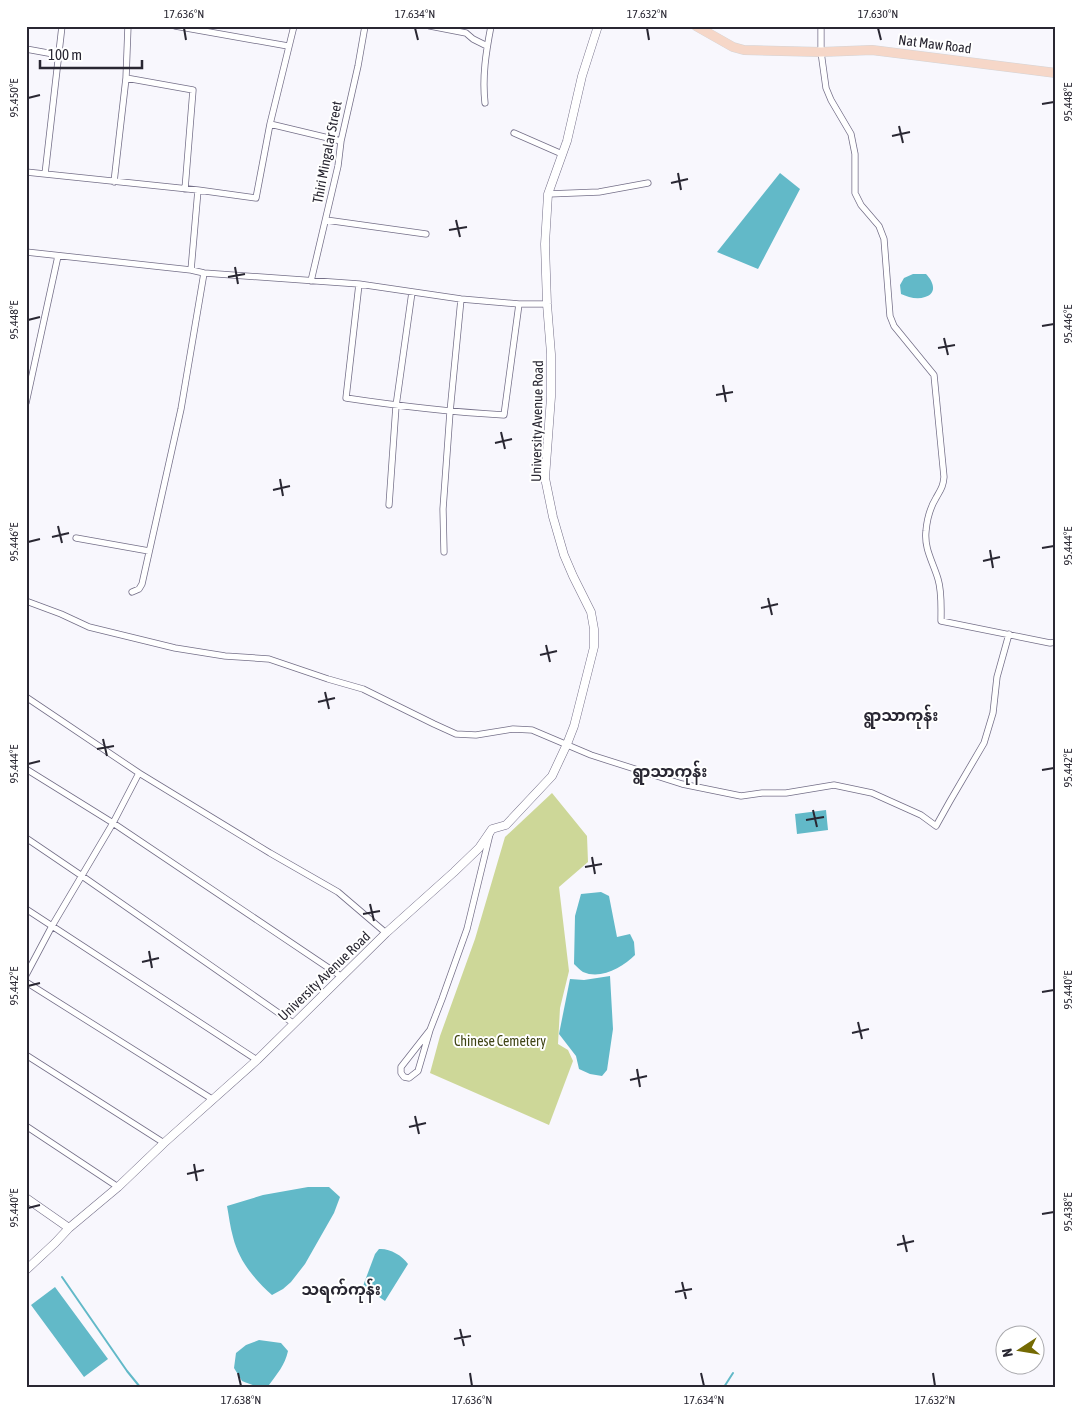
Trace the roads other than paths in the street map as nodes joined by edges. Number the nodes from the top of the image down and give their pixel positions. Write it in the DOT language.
graph roads {
  1 [pos="62,26"];
  2 [pos="128,26"];
  3 [pos="175,26"];
  4 [pos="365,26"];
  5 [pos="430,26"];
  6 [pos="491,26"];
  7 [pos="598,26"];
  8 [pos="696,26"];
  9 [pos="821,26"];
  10 [pos="293,27"];
  11 [pos="288,46"];
  12 [pos="487,46"];
  13 [pos="26,49"];
  14 [pos="821,52"];
  15 [pos="59,54"];
  16 [pos="1056,73"];
  17 [pos="126,78"];
  18 [pos="485,104"];
  19 [pos="270,124"];
  20 [pos="514,133"];
  21 [pos="341,140"];
  22 [pos="562,154"];
  23 [pos="26,172"];
  24 [pos="45,174"];
  25 [pos="114,182"];
  26 [pos="648,183"];
  27 [pos="185,189"];
  28 [pos="198,190"];
  29 [pos="548,194"];
  30 [pos="326,220"];
  31 [pos="426,234"];
  32 [pos="26,252"];
  33 [pos="58,256"];
  34 [pos="191,270"];
  35 [pos="204,273"];
  36 [pos="311,281"];
  37 [pos="359,284"];
  38 [pos="412,292"];
  39 [pos="461,299"];
  40 [pos="519,304"];
  41 [pos="547,304"];
  42 [pos="26,403"];
  43 [pos="396,406"];
  44 [pos="450,412"];
  45 [pos="389,505"];
  46 [pos="76,538"];
  47 [pos="149,551"];
  48 [pos="444,552"];
  49 [pos="132,592"];
  50 [pos="26,601"];
  51 [pos="1009,634"];
  52 [pos="1056,642"];
  53 [pos="26,697"];
  54 [pos="567,744"];
  55 [pos="26,769"];
  56 [pos="139,773"];
  57 [pos="113,823"];
  58 [pos="492,830"];
  59 [pos="26,838"];
  60 [pos="82,876"];
  61 [pos="26,909"];
  62 [pos="52,926"];
  63 [pos="386,933"];
  64 [pos="26,975"];
  65 [pos="342,977"];
  66 [pos="26,982"];
  67 [pos="293,1023"];
  68 [pos="430,1030"];
  69 [pos="26,1055"];
  70 [pos="257,1060"];
  71 [pos="212,1099"];
  72 [pos="26,1126"];
  73 [pos="164,1143"];
  74 [pos="118,1187"];
  75 [pos="26,1198"];
  76 [pos="69,1228"];
  77 [pos="26,1270"];
  1 -- 15 [label="street"];
  2 -- 17 [label="street"];
  3 -- 11 [label="street"];
  4 -- 21 [label="street, Thiri Mingalar Street"];
  5 -- 12 [label="street"];
  6 -- 12 [label="street"];
  7 -- 22 [label="main road, University Avenue Road"];
  8 -- 14 [label="main road, Nat Maw Road"];
  9 -- 14 [label="street"];
  10 -- 11 [label="street"];
  11 -- 19 [label="street"];
  12 -- 18 [label="street"];
  13 -- 15 [label="street"];
  14 -- 16 [label="main road, Nat Maw Road"];
  14 -- 51 [label="street"];
  15 -- 24 [label="street"];
  17 -- 25 [label="street"];
  17 -- 27 [label="street"];
  19 -- 21 [label="street"];
  19 -- 28 [label="street"];
  20 -- 22 [label="street"];
  21 -- 30 [label="street, Thiri Mingalar Street"];
  22 -- 29 [label="main road, University Avenue Road"];
  23 -- 24 [label="street"];
  24 -- 25 [label="street"];
  25 -- 27 [label="street"];
  26 -- 29 [label="street"];
  27 -- 28 [label="street"];
  28 -- 34 [label="street"];
  29 -- 41 [label="main road, University Avenue Road"];
  30 -- 31 [label="street"];
  30 -- 36 [label="street, Thiri Mingalar Street"];
  32 -- 33 [label="street"];
  33 -- 34 [label="street"];
  33 -- 42 [label="street"];
  34 -- 35 [label="street"];
  35 -- 36 [label="street"];
  35 -- 47 [label="street"];
  36 -- 37 [label="street"];
  37 -- 38 [label="street"];
  37 -- 43 [label="street"];
  38 -- 39 [label="street"];
  38 -- 43 [label="street"];
  39 -- 40 [label="street"];
  39 -- 44 [label="street"];
  40 -- 41 [label="street"];
  40 -- 44 [label="street"];
  41 -- 54 [label="main road, University Avenue Road"];
  43 -- 44 [label="street"];
  43 -- 45 [label="street"];
  44 -- 48 [label="street"];
  46 -- 47 [label="street"];
  47 -- 49 [label="street"];
  50 -- 54 [label="street"];
  51 -- 52 [label="street"];
  51 -- 54 [label="street"];
  53 -- 56 [label="street"];
  54 -- 58 [label="main road, University Avenue Road"];
  55 -- 57 [label="street"];
  56 -- 57 [label="street"];
  56 -- 63 [label="street"];
  57 -- 60 [label="street"];
  57 -- 65 [label="street"];
  58 -- 63 [label="main road, University Avenue Road"];
  58 -- 68 [label="street"];
  59 -- 60 [label="street"];
  60 -- 62 [label="street"];
  60 -- 67 [label="street"];
  61 -- 62 [label="street"];
  62 -- 64 [label="street"];
  62 -- 70 [label="street"];
  63 -- 65 [label="main road, University Avenue Road"];
  65 -- 67 [label="main road, University Avenue Road"];
  66 -- 71 [label="street"];
  67 -- 70 [label="main road, University Avenue Road"];
  68 -- 68 [label="street"];
  69 -- 73 [label="street"];
  70 -- 71 [label="main road, University Avenue Road"];
  71 -- 73 [label="main road, University Avenue Road"];
  72 -- 74 [label="street"];
  73 -- 74 [label="main road, University Avenue Road"];
  74 -- 76 [label="main road, University Avenue Road"];
  75 -- 76 [label="main road"];
  76 -- 77 [label="main road, University Avenue Road"];
}
